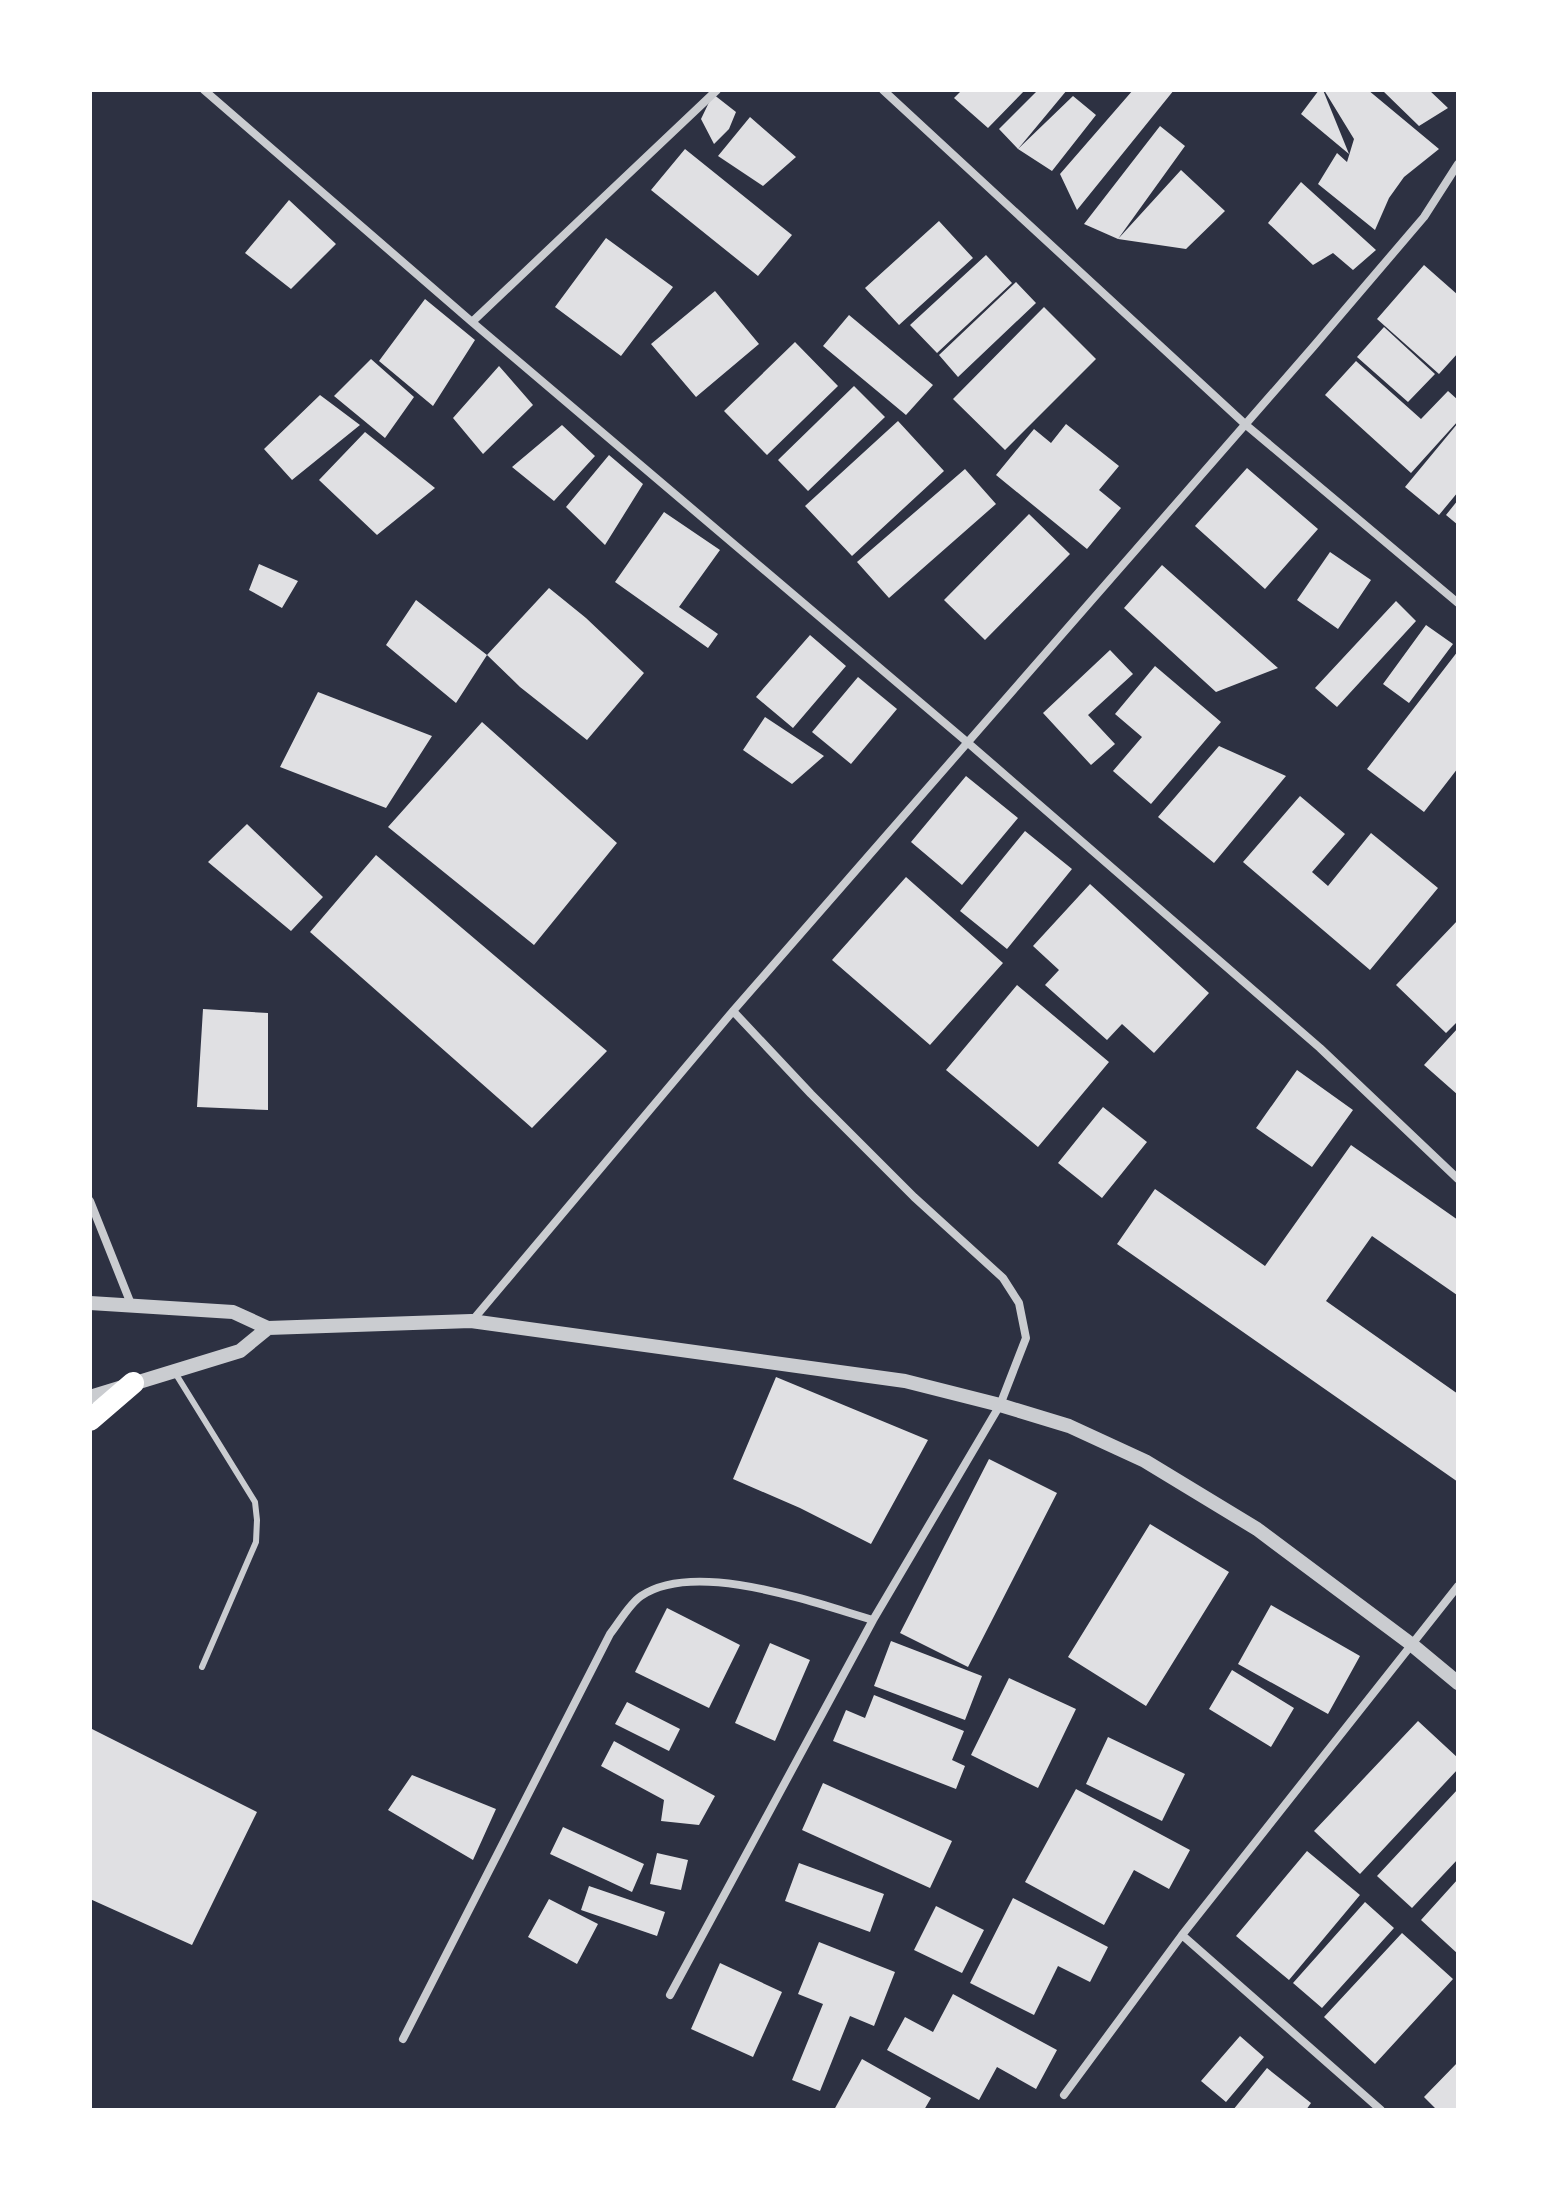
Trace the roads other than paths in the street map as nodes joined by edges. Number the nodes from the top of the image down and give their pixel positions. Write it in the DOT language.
graph roads {
  1 [pos="204,90"];
  2 [pos="717,90"];
  3 [pos="883,90"];
  4 [pos="1458,164"];
  5 [pos="472,322"];
  6 [pos="1246,425"];
  7 [pos="1458,603"];
  8 [pos="967,742"];
  9 [pos="733,1011"];
  10 [pos="1458,1179"];
  11 [pos="90,1201"];
  12 [pos="90,1303"];
  13 [pos="131,1304"];
  14 [pos="471,1321"];
  15 [pos="268,1328"];
  16 [pos="174,1371"];
  17 [pos="133,1383"];
  18 [pos="90,1397"];
  19 [pos="1000,1405"];
  20 [pos="90,1420"];
  21 [pos="1458,1586"];
  22 [pos="873,1620"];
  23 [pos="1411,1644"];
  24 [pos="202,1667"];
  25 [pos="1458,1683"];
  26 [pos="1182,1935"];
  27 [pos="670,1995"];
  28 [pos="403,2039"];
  29 [pos="1064,2095"];
  30 [pos="1381,2110"];
  1 -- 5 [label="street"];
  2 -- 5 [label="street"];
  3 -- 6 [label="street"];
  4 -- 6 [label="street"];
  5 -- 8 [label="street"];
  6 -- 7 [label="street"];
  6 -- 8 [label="street"];
  8 -- 9 [label="street"];
  8 -- 10 [label="street"];
  9 -- 14 [label="street"];
  9 -- 19 [label="street"];
  11 -- 13 [label="street"];
  12 -- 13 [label="street"];
  13 -- 15 [label="street"];
  14 -- 15 [label="street"];
  14 -- 19 [label="street"];
  15 -- 16 [label="street"];
  16 -- 17 [label="street"];
  16 -- 24 [label="lane"];
  17 -- 18 [label="street"];
  17 -- 20 [label="highway"];
  19 -- 22 [label="street"];
  19 -- 23 [label="street"];
  21 -- 23 [label="street"];
  22 -- 27 [label="street"];
  22 -- 28 [label="street"];
  23 -- 25 [label="street"];
  23 -- 26 [label="street"];
  26 -- 29 [label="street"];
  26 -- 30 [label="street"];
}
